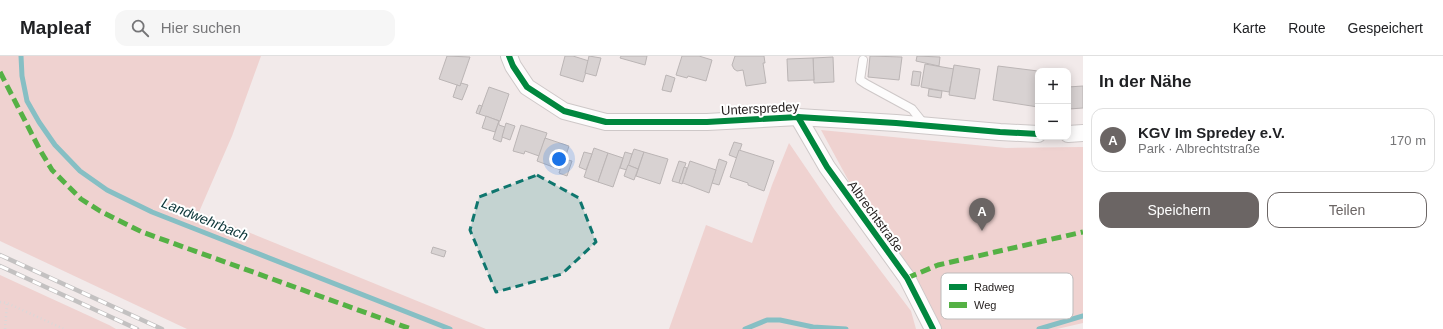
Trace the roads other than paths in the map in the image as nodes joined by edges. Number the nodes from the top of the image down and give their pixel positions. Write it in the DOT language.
graph roads {
  1 [pos="509,56"];
  2 [pos="863,60"];
  3 [pos="798,117"];
  4 [pos="926,126"];
  5 [pos="1083,133"];
  6 [pos="1035,134"];
  7 [pos="1071,134"];
  8 [pos="933,329"];
  1 -- 3 [label="street, Unterspredey"];
  2 -- 4 [label="lane"];
  3 -- 4 [label="street, Unterspredey"];
  3 -- 8 [label="street, Albrechtstraße"];
  4 -- 6 [label="street, Unterspredey"];
  5 -- 7 [label="street"];
}
